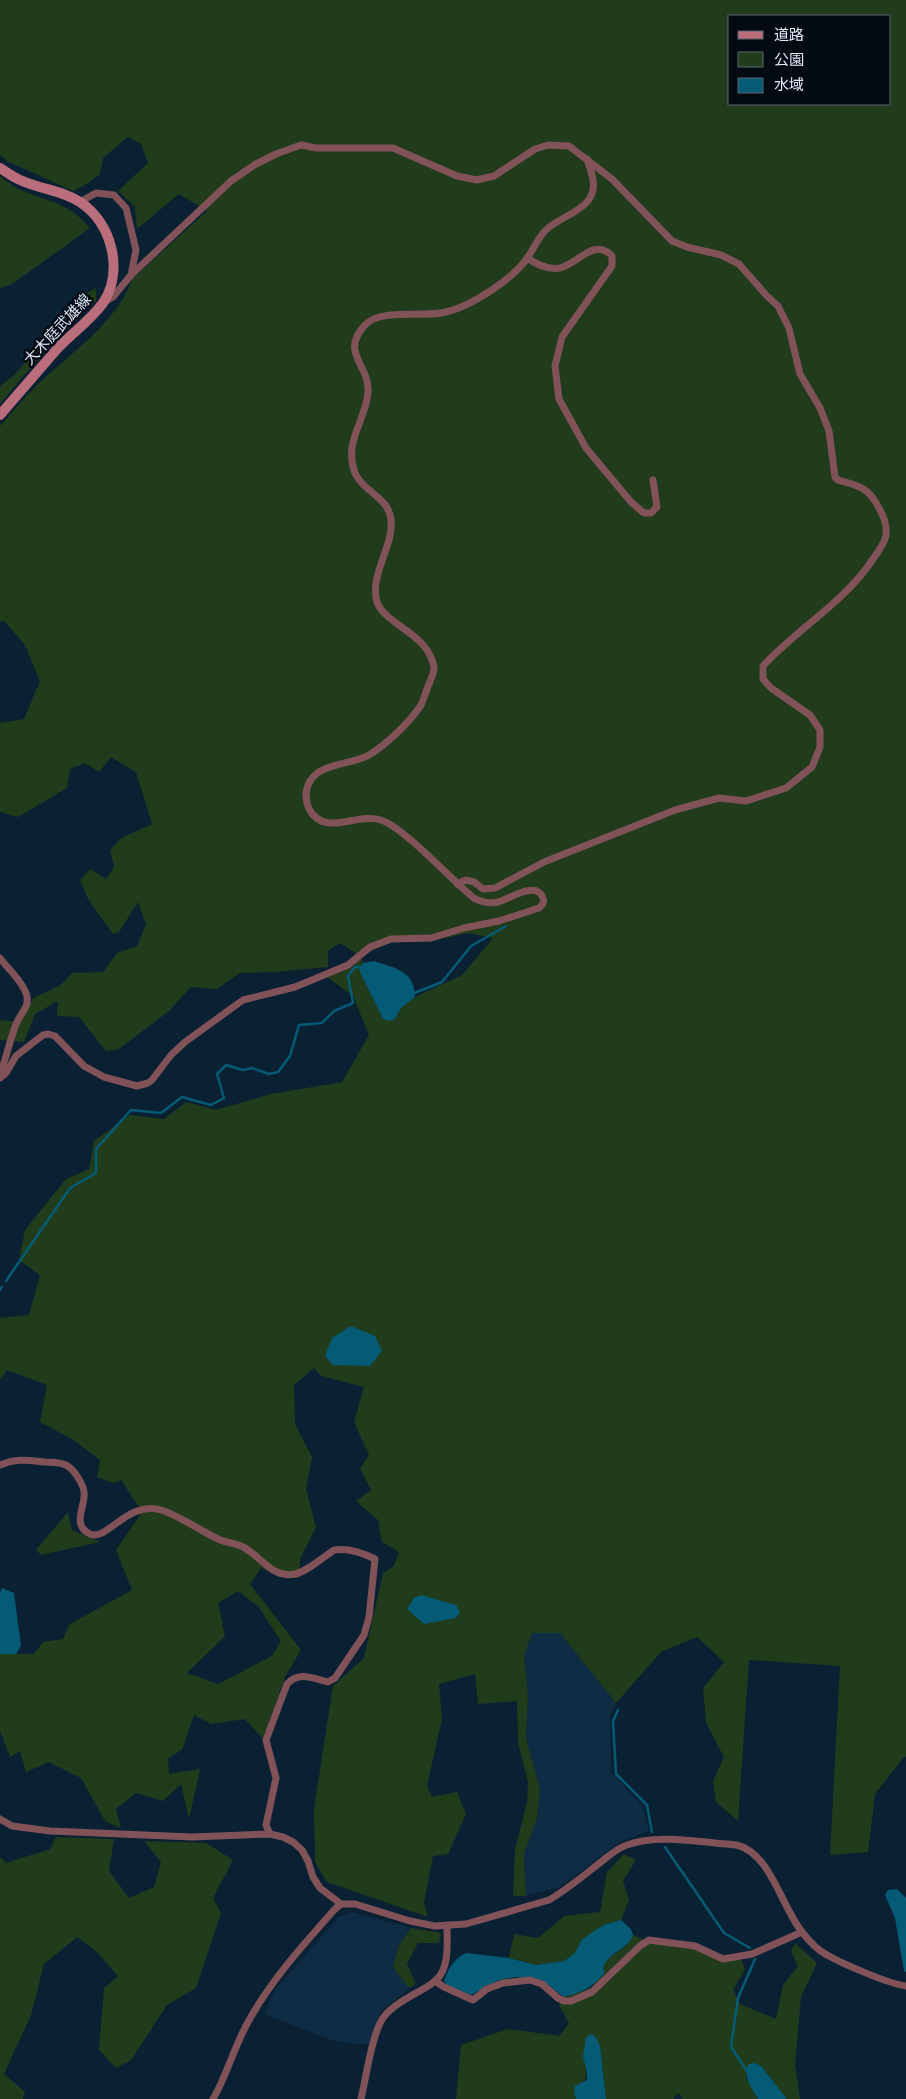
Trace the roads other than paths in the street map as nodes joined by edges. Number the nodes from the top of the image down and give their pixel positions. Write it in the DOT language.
graph roads {
  1 [pos="587,159"];
  2 [pos="0,168"];
  3 [pos="80,202"];
  4 [pos="527,258"];
  5 [pos="131,275"];
  6 [pos="103,302"];
  7 [pos="0,415"];
  8 [pos="653,480"];
  9 [pos="457,884"];
  10 [pos="0,958"];
  11 [pos="0,1074"];
  12 [pos="0,1078"];
  13 [pos="0,1465"];
  14 [pos="0,1819"];
  15 [pos="270,1834"];
  16 [pos="341,1904"];
  17 [pos="448,1925"];
  18 [pos="802,1932"];
  19 [pos="435,1981"];
  20 [pos="906,1986"];
  21 [pos="213,2099"];
  22 [pos="362,2099"];
  1 -- 4 [label="street"];
  1 -- 5 [label="street"];
  1 -- 9 [label="street"];
  2 -- 3 [label="main road, 大木庭武雄線"];
  3 -- 5 [label="street"];
  3 -- 6 [label="main road, 大木庭武雄線"];
  4 -- 8 [label="street"];
  4 -- 9 [label="street"];
  5 -- 6 [label="street"];
  6 -- 7 [label="main road, 大木庭武雄線"];
  9 -- 12 [label="street"];
  10 -- 11 [label="street"];
  13 -- 15 [label="street"];
  14 -- 15 [label="street"];
  15 -- 16 [label="street"];
  16 -- 17 [label="street"];
  16 -- 21 [label="street"];
  17 -- 18 [label="street"];
  17 -- 19 [label="street"];
  18 -- 19 [label="street"];
  18 -- 20 [label="street"];
  19 -- 22 [label="street"];
}
